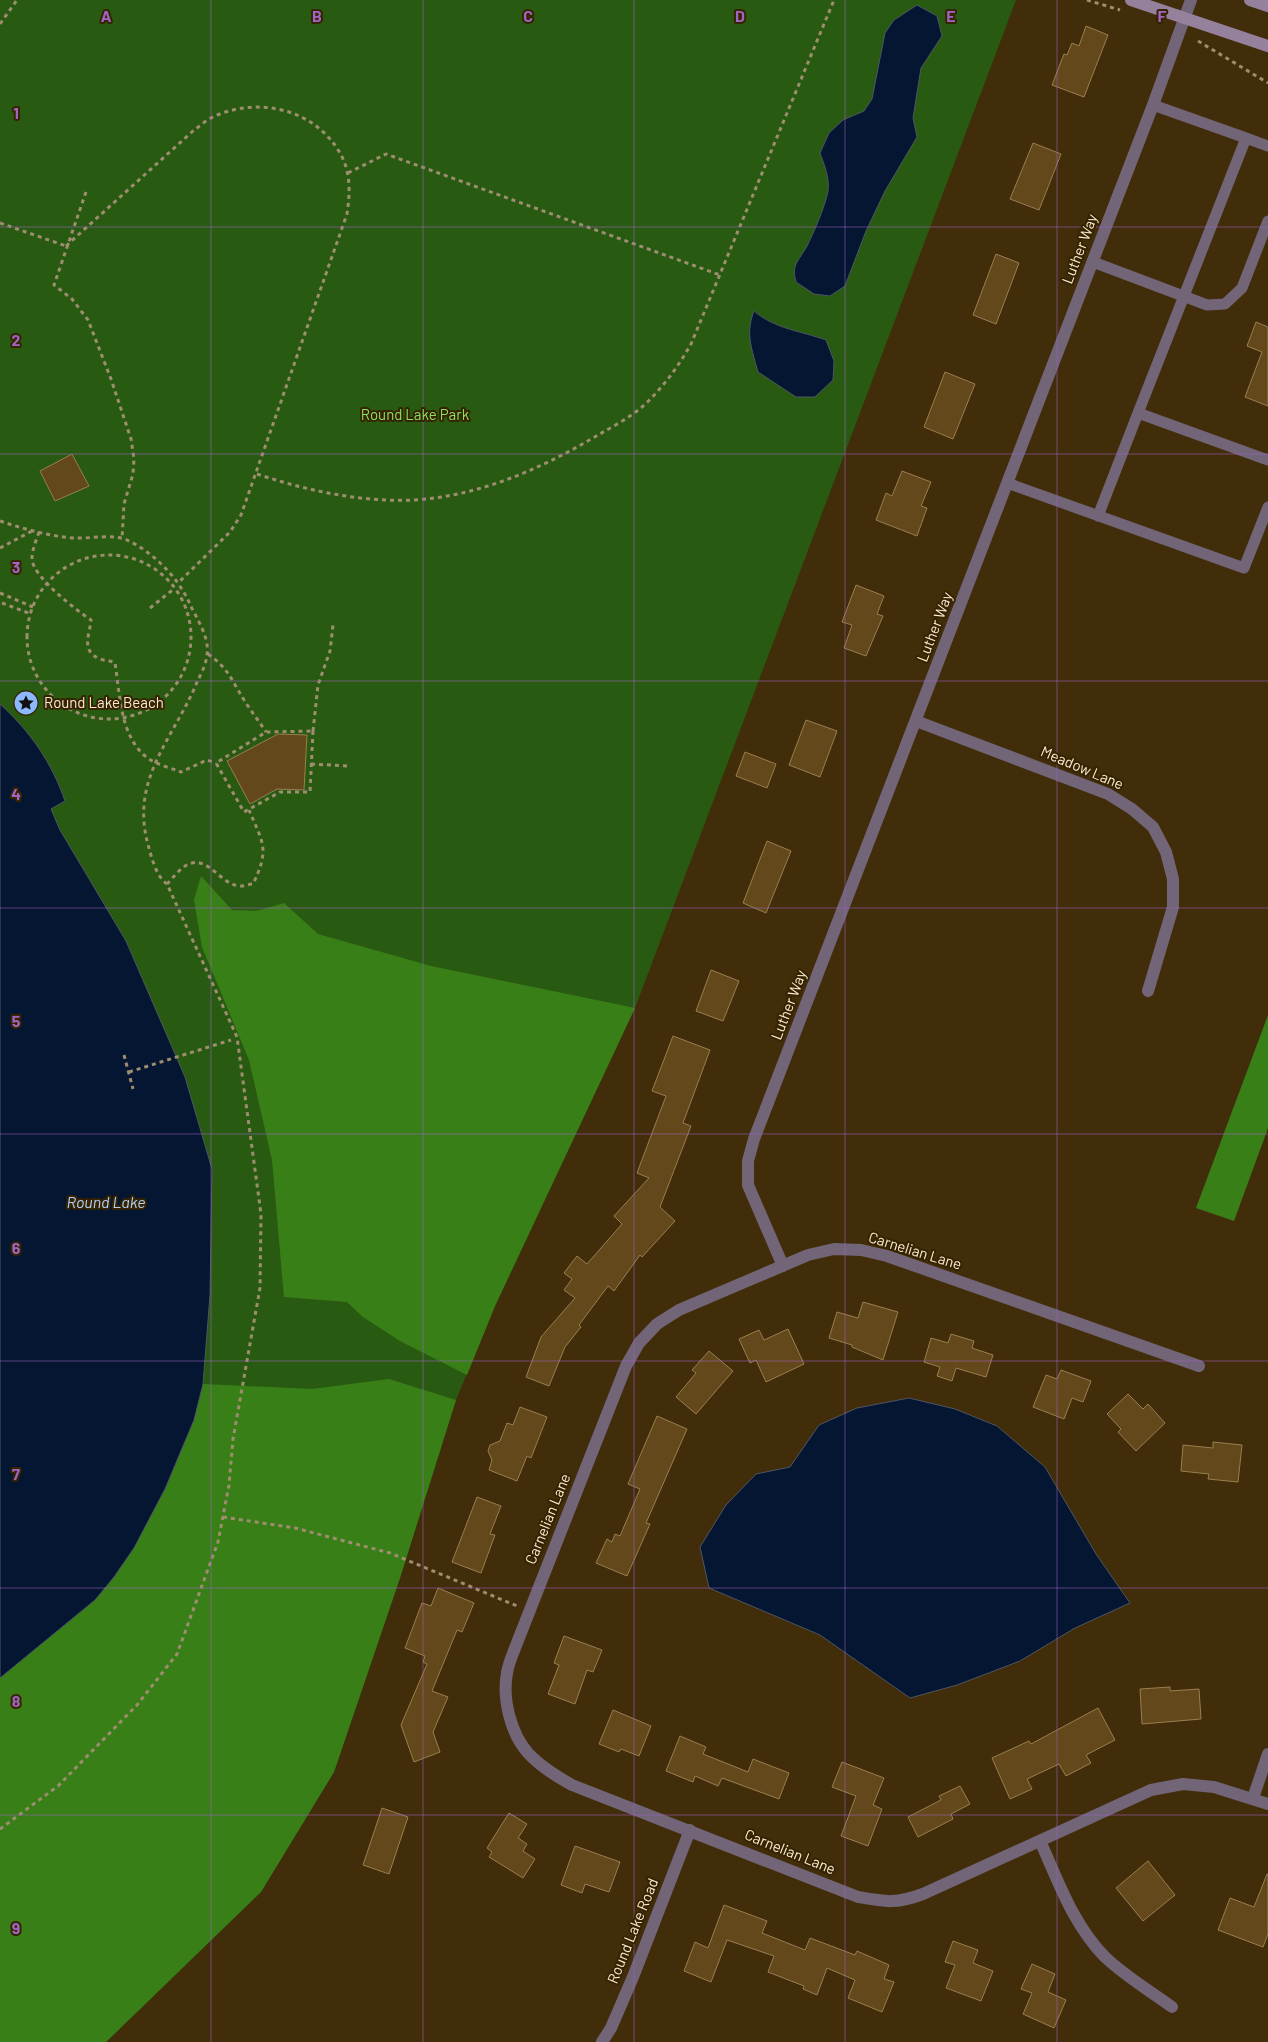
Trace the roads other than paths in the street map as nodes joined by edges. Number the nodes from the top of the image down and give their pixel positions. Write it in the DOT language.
graph roads {
  1 [pos="1131,0"];
  2 [pos="1191,0"];
  3 [pos="1250,0"];
  4 [pos="1268,6"];
  5 [pos="1183,18"];
  6 [pos="1268,46"];
  7 [pos="1153,105"];
  8 [pos="1246,138"];
  9 [pos="1268,146"];
  10 [pos="1268,221"];
  11 [pos="1093,262"];
  12 [pos="1184,298"];
  13 [pos="1138,413"];
  14 [pos="1268,460"];
  15 [pos="1007,483"];
  16 [pos="1268,507"];
  17 [pos="1098,516"];
  18 [pos="916,721"];
  19 [pos="1148,991"];
  20 [pos="782,1266"];
  21 [pos="1199,1366"];
  22 [pos="1268,1754"];
  23 [pos="1253,1798"];
  24 [pos="1268,1804"];
  25 [pos="690,1830"];
  26 [pos="1040,1841"];
  27 [pos="1172,2007"];
  28 [pos="602,2042"];
  1 -- 5 [label="main road"];
  2 -- 5 [label="street, Luther Way"];
  3 -- 4 [label="main road"];
  5 -- 6 [label="main road"];
  5 -- 7 [label="street, Luther Way"];
  7 -- 8 [label="lane"];
  7 -- 11 [label="street, Luther Way"];
  8 -- 9 [label="lane"];
  8 -- 12 [label="lane"];
  10 -- 12 [label="lane"];
  11 -- 12 [label="lane"];
  11 -- 15 [label="street, Luther Way"];
  12 -- 13 [label="lane"];
  13 -- 14 [label="lane"];
  13 -- 17 [label="lane"];
  15 -- 17 [label="lane"];
  15 -- 18 [label="street, Luther Way"];
  16 -- 17 [label="lane"];
  18 -- 19 [label="street, Meadow Lane"];
  18 -- 20 [label="street, Luther Way"];
  20 -- 21 [label="street, Carnelian Lane"];
  20 -- 25 [label="street, Carnelian Lane"];
  22 -- 23 [label="street"];
  23 -- 24 [label="street, Carnelian Lane"];
  23 -- 26 [label="street, Carnelian Lane"];
  25 -- 26 [label="street, Carnelian Lane"];
  25 -- 28 [label="street, Round Lake Road"];
  26 -- 27 [label="street"];
}
